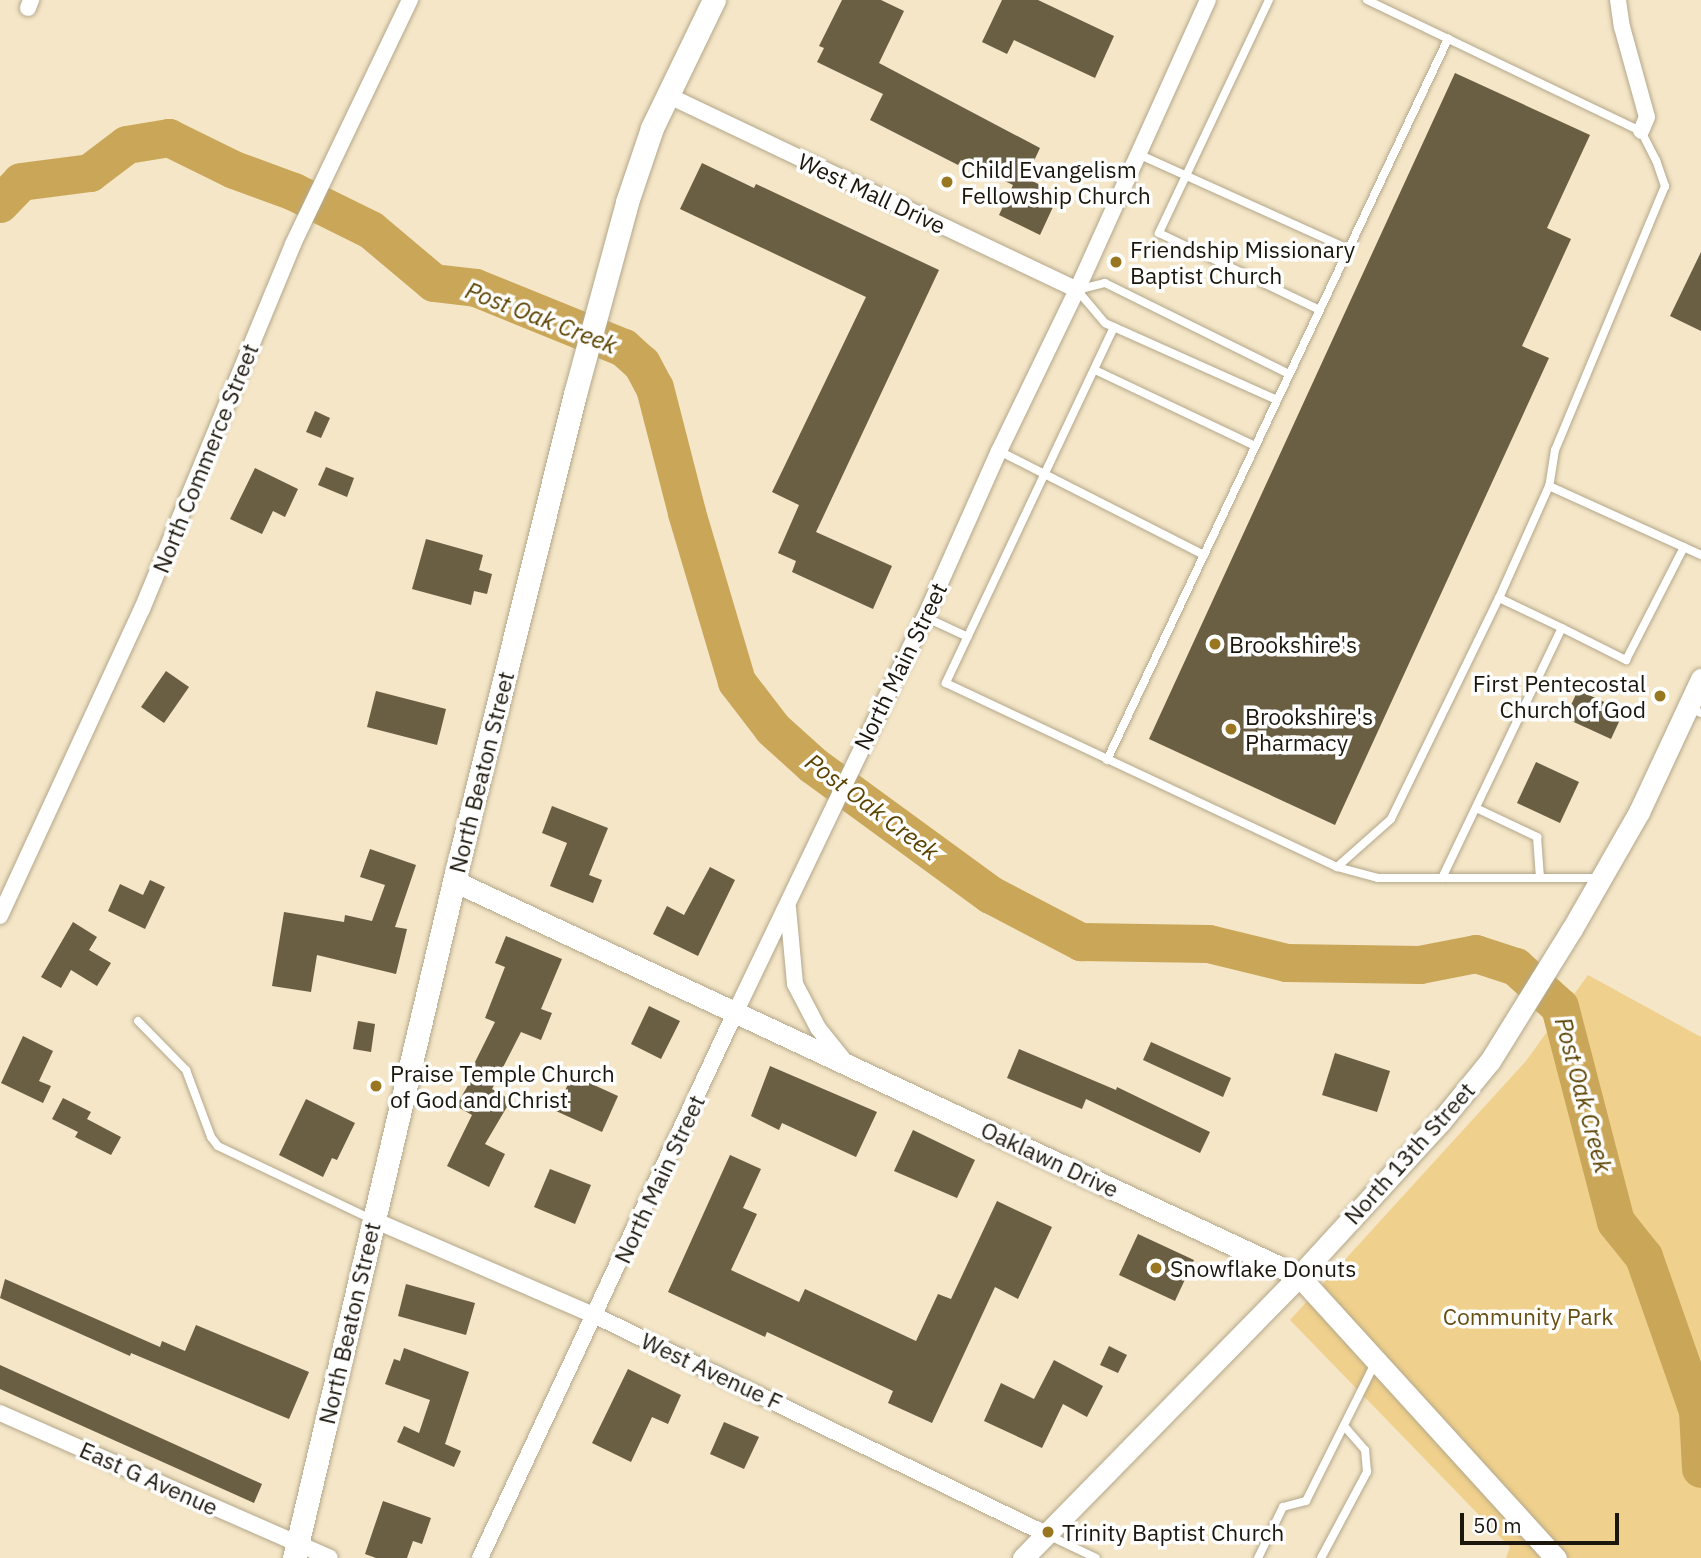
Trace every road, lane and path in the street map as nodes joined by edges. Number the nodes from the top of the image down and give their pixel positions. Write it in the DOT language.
graph roads {
  1 [pos="410,0"];
  2 [pos="714,0"];
  3 [pos="1208,0"];
  4 [pos="1269,0"];
  5 [pos="1367,0"];
  6 [pos="1618,0"];
  7 [pos="1448,38"];
  8 [pos="667,95"];
  9 [pos="1641,131"];
  10 [pos="1138,155"];
  11 [pos="1185,177"];
  12 [pos="1348,250"];
  13 [pos="1077,290"];
  14 [pos="1320,310"];
  15 [pos="1114,327"];
  16 [pos="1095,370"];
  17 [pos="1289,374"];
  18 [pos="1277,400"];
  19 [pos="1255,446"];
  20 [pos="999,451"];
  21 [pos="1044,476"];
  22 [pos="1549,486"];
  23 [pos="1684,547"];
  24 [pos="1203,555"];
  25 [pos="1701,555"];
  26 [pos="1499,598"];
  27 [pos="925,617"];
  28 [pos="1562,628"];
  29 [pos="968,637"];
  30 [pos="1701,679"];
  31 [pos="1695,710"];
  32 [pos="1107,760"];
  33 [pos="1476,808"];
  34 [pos="1337,867"];
  35 [pos="1442,878"];
  36 [pos="1540,878"];
  37 [pos="1601,878"];
  38 [pos="454,881"];
  39 [pos="788,906"];
  40 [pos="0,916"];
  41 [pos="736,1011"];
  42 [pos="138,1021"];
  43 [pos="850,1068"];
  44 [pos="374,1220"];
  45 [pos="1299,1276"];
  46 [pos="596,1316"];
  47 [pos="1376,1360"];
  48 [pos="0,1413"];
  49 [pos="1344,1426"];
  50 [pos="1046,1534"];
  51 [pos="295,1551"];
  52 [pos="330,1558"];
  53 [pos="480,1558"];
  54 [pos="1023,1558"];
  55 [pos="1096,1558"];
  56 [pos="1258,1558"];
  57 [pos="1321,1558"];
  58 [pos="1556,1558"];
  1 -- 40 [label="street, North Commerce Street"];
  2 -- 8 [label="main road, North Beaton Street"];
  3 -- 10 [label="street, North Main Street"];
  4 -- 11 [label="lane"];
  5 -- 7 [label="lane"];
  6 -- 9 [label="street"];
  7 -- 9 [label="lane"];
  7 -- 12 [label="lane"];
  8 -- 13 [label="street, West Mall Drive"];
  8 -- 38 [label="main road, North Beaton Street"];
  9 -- 22 [label="lane"];
  10 -- 11 [label="lane"];
  10 -- 13 [label="street, North Main Street"];
  11 -- 12 [label="lane"];
  11 -- 14 [label="lane"];
  12 -- 14 [label="lane"];
  13 -- 15 [label="lane"];
  13 -- 17 [label="lane"];
  13 -- 20 [label="street, North Main Street"];
  14 -- 17 [label="lane"];
  15 -- 16 [label="lane"];
  15 -- 18 [label="lane"];
  16 -- 19 [label="lane"];
  16 -- 21 [label="lane"];
  17 -- 18 [label="lane"];
  18 -- 19 [label="lane"];
  19 -- 24 [label="lane"];
  20 -- 21 [label="lane"];
  20 -- 27 [label="street, North Main Street"];
  21 -- 24 [label="lane"];
  21 -- 29 [label="lane"];
  22 -- 23 [label="lane"];
  22 -- 26 [label="lane"];
  23 -- 25 [label="lane"];
  23 -- 28 [label="lane"];
  24 -- 32 [label="lane"];
  26 -- 28 [label="lane"];
  26 -- 34 [label="lane"];
  27 -- 29 [label="lane"];
  27 -- 39 [label="street, North Main Street"];
  28 -- 33 [label="lane"];
  29 -- 32 [label="lane"];
  30 -- 31 [label="street, North 13th Street"];
  31 -- 37 [label="street, North 13th Street"];
  32 -- 34 [label="lane"];
  33 -- 35 [label="lane"];
  33 -- 36 [label="lane"];
  34 -- 35 [label="lane"];
  35 -- 36 [label="lane"];
  36 -- 37 [label="lane"];
  37 -- 45 [label="street, North 13th Street"];
  38 -- 41 [label="street, Oaklawn Drive"];
  38 -- 44 [label="main road, North Beaton Street"];
  39 -- 41 [label="street, North Main Street"];
  39 -- 43 [label="street"];
  41 -- 43 [label="street, Oaklawn Drive"];
  41 -- 46 [label="street, North Main Street"];
  42 -- 44 [label="lane"];
  43 -- 45 [label="street, Oaklawn Drive"];
  44 -- 46 [label="street, West Avenue F"];
  44 -- 51 [label="main road, North Beaton Street"];
  45 -- 47 [label="street, Oaklawn Drive"];
  45 -- 50 [label="street, North 13th Street"];
  46 -- 50 [label="street, West Avenue F"];
  46 -- 53 [label="street, North Main Street"];
  47 -- 49 [label="lane"];
  47 -- 58 [label="street, Oaklawn Drive"];
  48 -- 51 [label="street, East G Avenue"];
  49 -- 56 [label="lane"];
  49 -- 57 [label="lane"];
  50 -- 54 [label="street, North 13th Street"];
  50 -- 55 [label="lane"];
  51 -- 52 [label="street, East G Avenue"];
}
